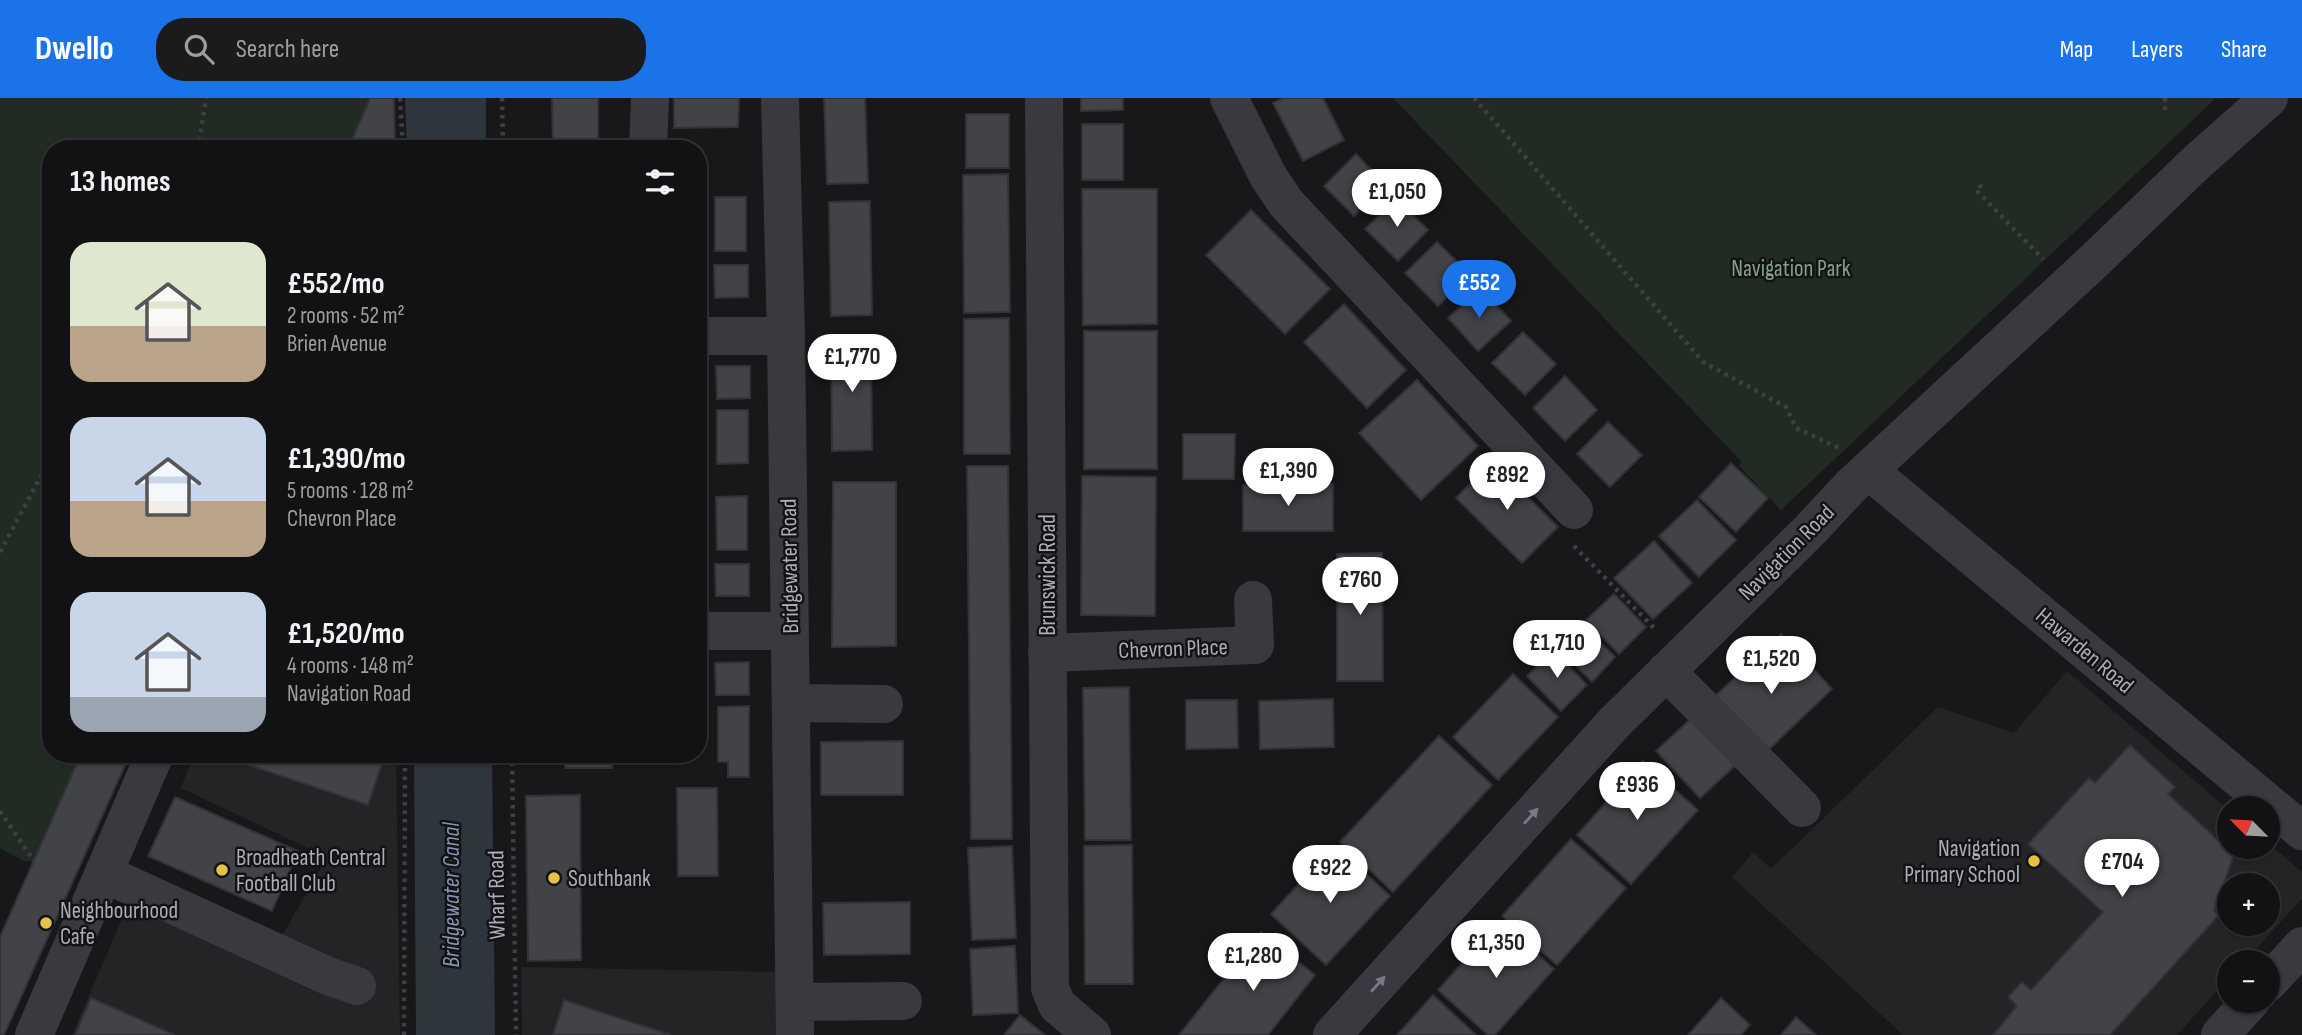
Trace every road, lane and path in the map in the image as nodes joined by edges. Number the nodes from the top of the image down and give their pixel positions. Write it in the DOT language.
graph roads {
  1 [pos="206,98"];
  2 [pos="400,98"];
  3 [pos="502,98"];
  4 [pos="780,98"];
  5 [pos="1044,98"];
  6 [pos="1229,98"];
  7 [pos="1474,98"];
  8 [pos="2165,98"];
  9 [pos="2269,98"];
  10 [pos="650,103"];
  11 [pos="2165,112"];
  12 [pos="199,140"];
  13 [pos="402,140"];
  14 [pos="503,140"];
  15 [pos="649,140"];
  16 [pos="1979,185"];
  17 [pos="2068,285"];
  18 [pos="707,336"];
  19 [pos="786,336"];
  20 [pos="1868,470"];
  21 [pos="42,474"];
  22 [pos="1574,510"];
  23 [pos="0,552"];
  24 [pos="1253,600"];
  25 [pos="707,631"];
  26 [pos="790,631"];
  27 [pos="1047,653"];
  28 [pos="1673,663"];
  29 [pos="791,703"];
  30 [pos="884,704"];
  31 [pos="151,763"];
  32 [pos="405,763"];
  33 [pos="512,763"];
  34 [pos="1802,808"];
  35 [pos="0,811"];
  36 [pos="2302,831"];
  37 [pos="34,861"];
  38 [pos="105,874"];
  39 [pos="2302,946"];
  40 [pos="2280,970"];
  41 [pos="357,986"];
  42 [pos="903,1001"];
  43 [pos="2240,1013"];
  44 [pos="795,1019"];
  45 [pos="34,1035"];
  46 [pos="404,1035"];
  47 [pos="516,1035"];
  48 [pos="1092,1035"];
  49 [pos="1332,1035"];
  50 [pos="2220,1035"];
  1 -- 12 [label="path"];
  2 -- 13 [label="path"];
  3 -- 14 [label="path"];
  4 -- 19 [label="street, Bridgewater Road"];
  5 -- 27 [label="street, Brunswick Road"];
  6 -- 22 [label="street"];
  7 -- 20 [label="path"];
  8 -- 11 [label="path"];
  9 -- 17 [label="street, Navigation Road"];
  10 -- 15 [label="street"];
  16 -- 17 [label="path"];
  17 -- 20 [label="street, Navigation Road"];
  18 -- 19 [label="street"];
  19 -- 26 [label="street, Bridgewater Road"];
  20 -- 28 [label="street, Navigation Road"];
  20 -- 36 [label="street, Hawarden Road"];
  21 -- 23 [label="path"];
  22 -- 28 [label="path"];
  24 -- 27 [label="street, Chevron Place"];
  25 -- 26 [label="street"];
  26 -- 29 [label="street, Bridgewater Road"];
  27 -- 48 [label="street, Brunswick Road"];
  28 -- 34 [label="street"];
  49 -- 28 [label="street, Navigation Road, one-way"];
  29 -- 30 [label="street"];
  29 -- 44 [label="street, Bridgewater Road"];
  31 -- 38 [label="street"];
  32 -- 46 [label="path"];
  33 -- 47 [label="path, Wharf Road"];
  35 -- 37 [label="path"];
  38 -- 41 [label="street"];
  38 -- 45 [label="street"];
  39 -- 40 [label="street"];
  42 -- 44 [label="street"];
  43 -- 50 [label="street"];
}
